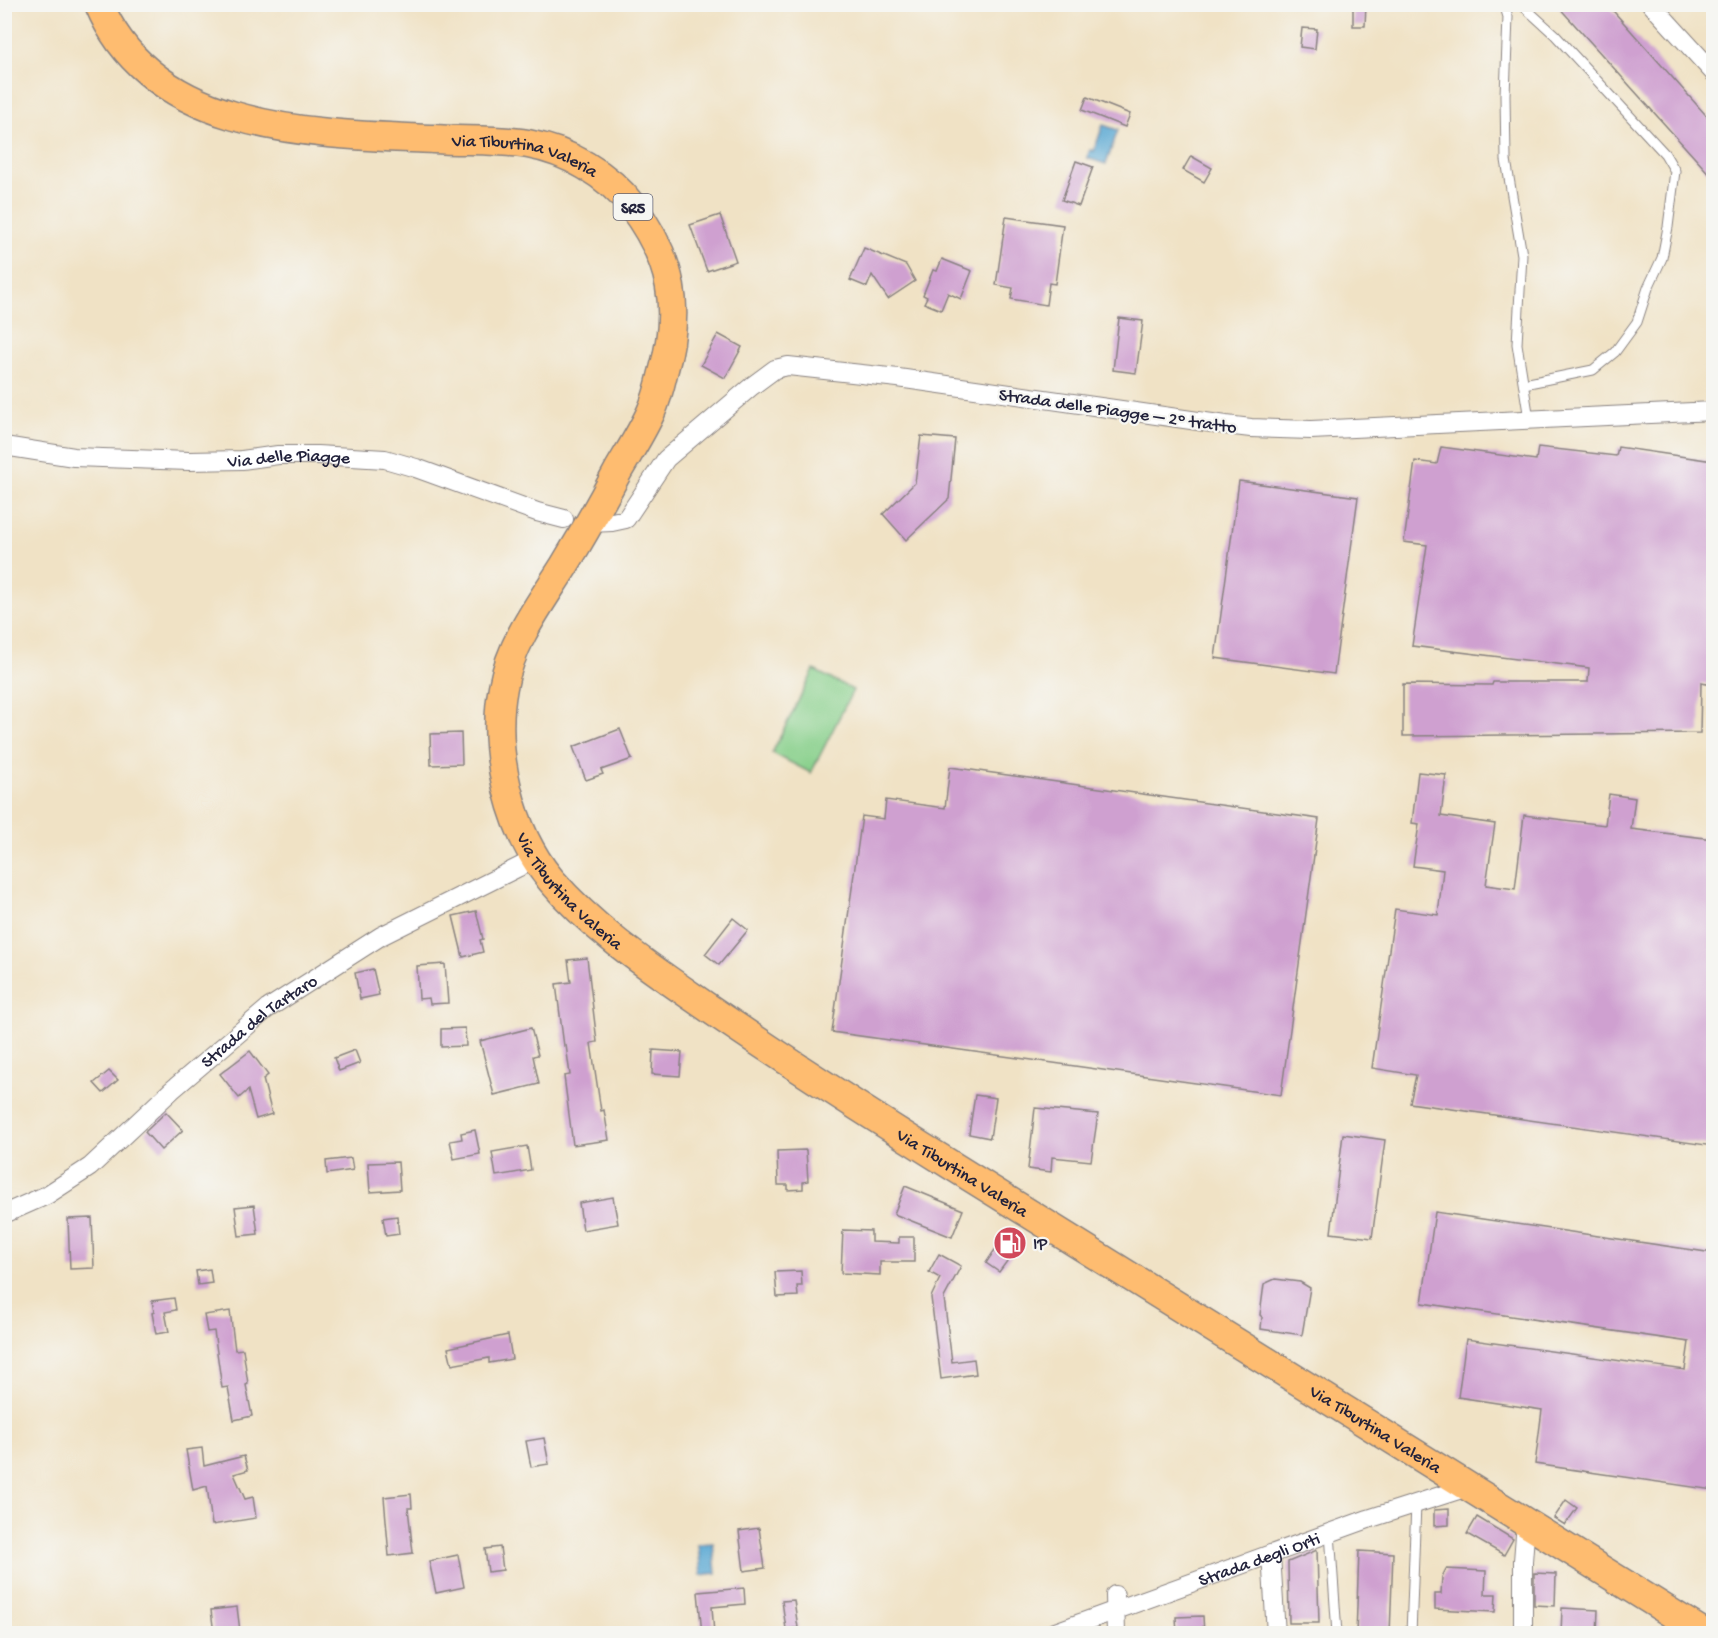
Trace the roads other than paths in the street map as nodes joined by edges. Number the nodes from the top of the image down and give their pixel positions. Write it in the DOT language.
graph roads {
  1 [pos="99,4"];
  2 [pos="1504,4"];
  3 [pos="1521,4"];
  4 [pos="1651,4"];
  5 [pos="1713,73"];
  6 [pos="1524,384"];
  7 [pos="1713,411"];
  8 [pos="1529,419"];
  9 [pos="4,446"];
  10 [pos="577,521"];
  11 [pos="535,859"];
  12 [pos="4,1214"];
  13 [pos="1468,1487"];
  14 [pos="1416,1504"];
  15 [pos="1526,1522"];
  16 [pos="1330,1533"];
  17 [pos="1271,1554"];
  18 [pos="1115,1602"];
  19 [pos="1050,1634"];
  20 [pos="1116,1634"];
  21 [pos="1276,1634"];
  22 [pos="1337,1634"];
  23 [pos="1411,1634"];
  24 [pos="1523,1634"];
  25 [pos="1705,1634"];
  1 -- 10 [label="main road, Via Tiburtina Valeria / SR5"];
  2 -- 6 [label="lane"];
  3 -- 6 [label="lane"];
  4 -- 5 [label="street"];
  6 -- 8 [label="lane"];
  7 -- 8 [label="street, Strada delle Piagge – 2º tratto"];
  8 -- 10 [label="street, Strada delle Piagge – 2º tratto"];
  9 -- 10 [label="street, Via delle Piagge"];
  10 -- 11 [label="main road, Via Tiburtina Valeria / SR5"];
  11 -- 12 [label="street, Strada del Tartaro"];
  11 -- 13 [label="main road, Via Tiburtina Valeria / SR5"];
  13 -- 14 [label="street, Strada degli Orti"];
  13 -- 15 [label="main road, Via Tiburtina Valeria / SR5"];
  14 -- 16 [label="street, Strada degli Orti"];
  14 -- 23 [label="lane"];
  15 -- 24 [label="street"];
  15 -- 25 [label="main road, Via Tiburtina Valeria / SR5"];
  16 -- 17 [label="street, Strada degli Orti"];
  16 -- 22 [label="lane"];
  17 -- 18 [label="street, Strada degli Orti"];
  17 -- 21 [label="street"];
  18 -- 19 [label="street, Strada degli Orti"];
  18 -- 20 [label="street"];
}
